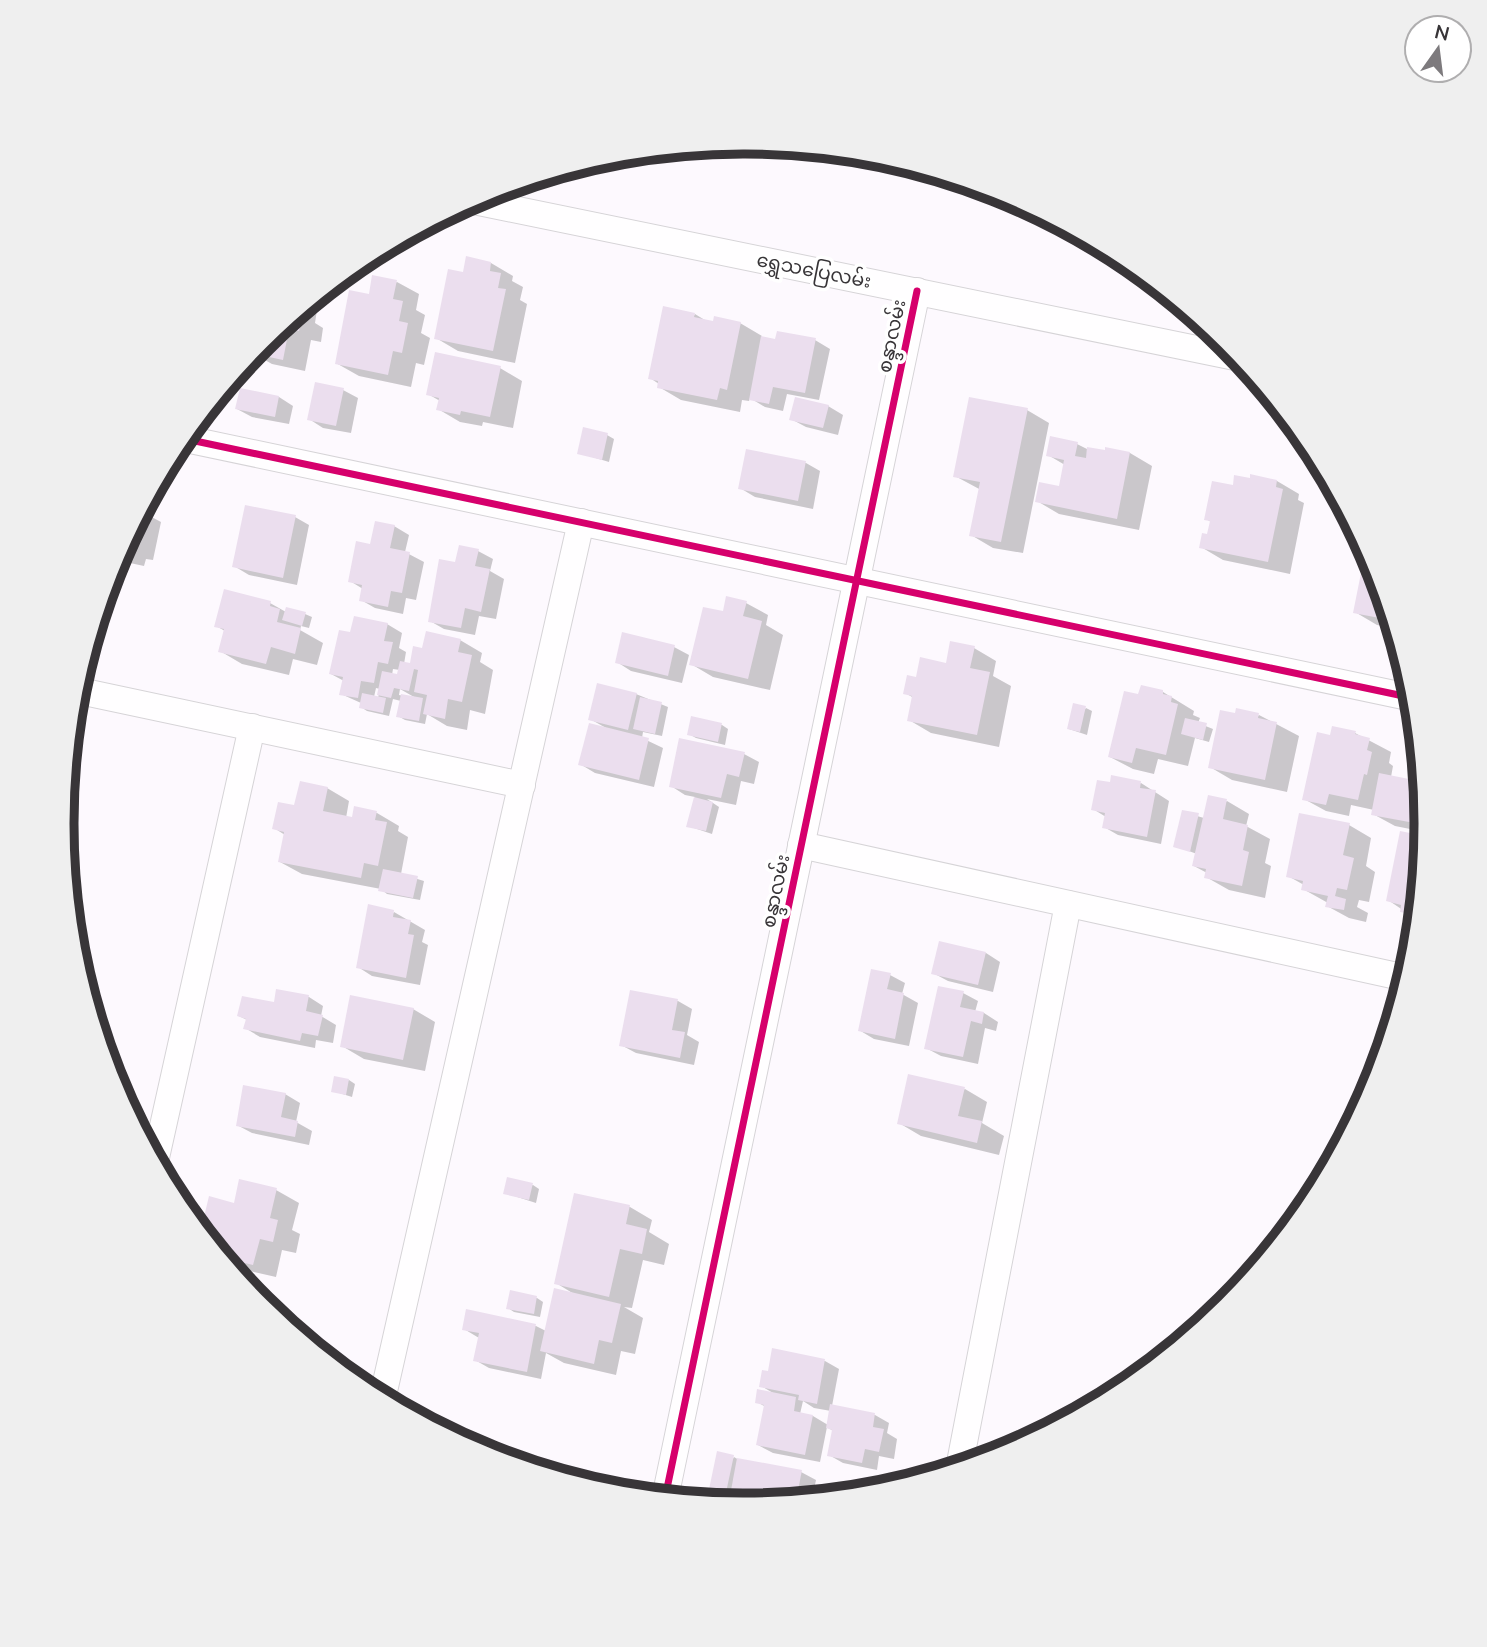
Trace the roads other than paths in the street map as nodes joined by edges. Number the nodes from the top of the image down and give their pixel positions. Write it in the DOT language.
graph roads {
  1 [pos="489,204"];
  2 [pos="917,291"];
  3 [pos="1221,354"];
  4 [pos="194,441"];
  5 [pos="581,523"];
  6 [pos="856,580"];
  7 [pos="86,692"];
  8 [pos="1401,696"];
  9 [pos="252,727"];
  10 [pos="522,785"];
  11 [pos="801,845"];
  12 [pos="1068,904"];
  13 [pos="1396,976"];
  14 [pos="158,1149"];
  15 [pos="384,1389"];
  16 [pos="961,1457"];
  17 [pos="667,1489"];
  1 -- 2 [label="street, ရွှေသပြေလမ်း"];
  2 -- 3 [label="street, ရွှေသပြေလမ်း"];
  2 -- 6 [label="street, စန္ဒာလမ်း"];
  4 -- 5 [label="street"];
  5 -- 6 [label="street"];
  5 -- 10 [label="street"];
  6 -- 8 [label="street"];
  6 -- 11 [label="street, စန္ဒာလမ်း"];
  7 -- 9 [label="street"];
  9 -- 10 [label="street"];
  9 -- 14 [label="street"];
  10 -- 15 [label="street"];
  11 -- 12 [label="street"];
  11 -- 17 [label="street, စန္ဒာလမ်း"];
  12 -- 13 [label="street"];
  12 -- 16 [label="street"];
}
